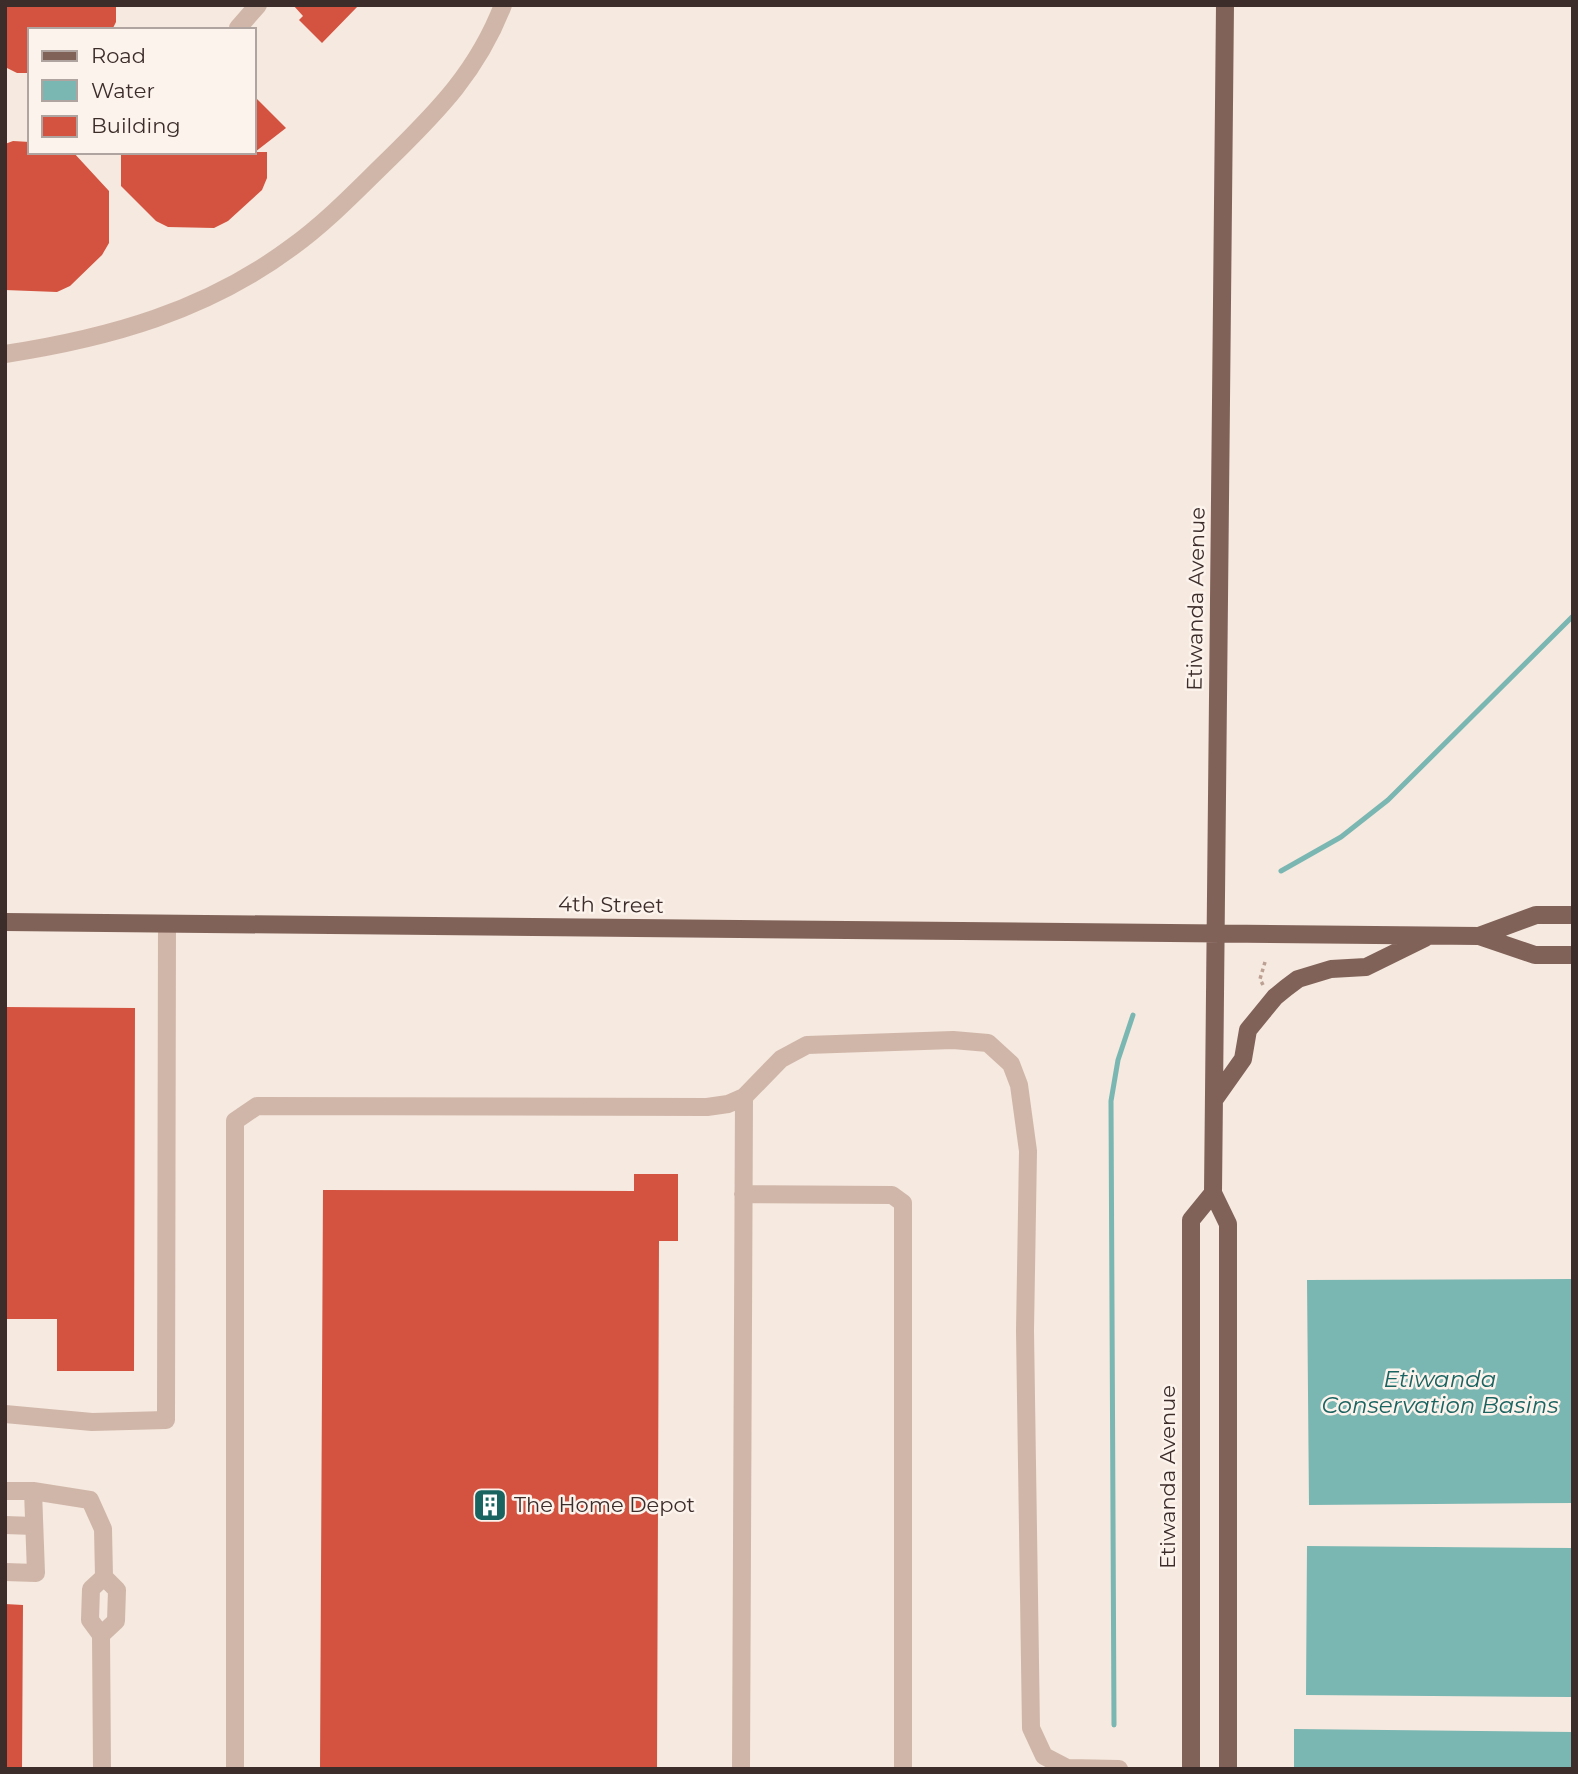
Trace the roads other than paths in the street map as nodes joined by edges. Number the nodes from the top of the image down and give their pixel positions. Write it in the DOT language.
graph roads {
  1 [pos="258,5"];
  2 [pos="503,5"];
  3 [pos="1226,5"];
  4 [pos="238,27"];
  5 [pos="5,354"];
  6 [pos="1573,915"];
  7 [pos="5,922"];
  8 [pos="167,923"];
  9 [pos="1216,936"];
  10 [pos="1432,936"];
  11 [pos="1479,936"];
  12 [pos="1573,955"];
  13 [pos="744,1097"];
  14 [pos="1214,1100"];
  15 [pos="1213,1193"];
  16 [pos="744,1194"];
  17 [pos="5,1414"];
  18 [pos="5,1491"];
  19 [pos="33,1491"];
  20 [pos="5,1525"];
  21 [pos="34,1526"];
  22 [pos="5,1572"];
  23 [pos="104,1577"];
  24 [pos="101,1635"];
  25 [pos="102,1769"];
  26 [pos="235,1769"];
  27 [pos="741,1769"];
  28 [pos="903,1769"];
  29 [pos="1119,1769"];
  30 [pos="1191,1769"];
  31 [pos="1228,1769"];
  1 -- 4 [label="lane"];
  2 -- 5 [label="lane"];
  3 -- 9 [label="main road, Etiwanda Avenue"];
  6 -- 11 [label="main road"];
  7 -- 8 [label="main road, 4th Street"];
  8 -- 9 [label="main road, 4th Street"];
  8 -- 17 [label="lane"];
  9 -- 10 [label="main road, 4th Street"];
  9 -- 14 [label="main road, Etiwanda Avenue"];
  10 -- 11 [label="main road, 4th Street"];
  10 -- 14 [label="main road"];
  11 -- 12 [label="main road"];
  13 -- 16 [label="lane"];
  13 -- 26 [label="lane"];
  13 -- 29 [label="lane"];
  14 -- 15 [label="main road, Etiwanda Avenue"];
  15 -- 30 [label="main road, Etiwanda Avenue"];
  15 -- 31 [label="main road, Etiwanda Avenue"];
  16 -- 27 [label="lane"];
  16 -- 28 [label="lane"];
  18 -- 19 [label="lane"];
  19 -- 21 [label="lane"];
  19 -- 23 [label="lane"];
  20 -- 21 [label="lane"];
  21 -- 22 [label="lane"];
  23 -- 24 [label="lane"];
  23 -- 24 [label="lane"];
  24 -- 25 [label="lane"];
}
